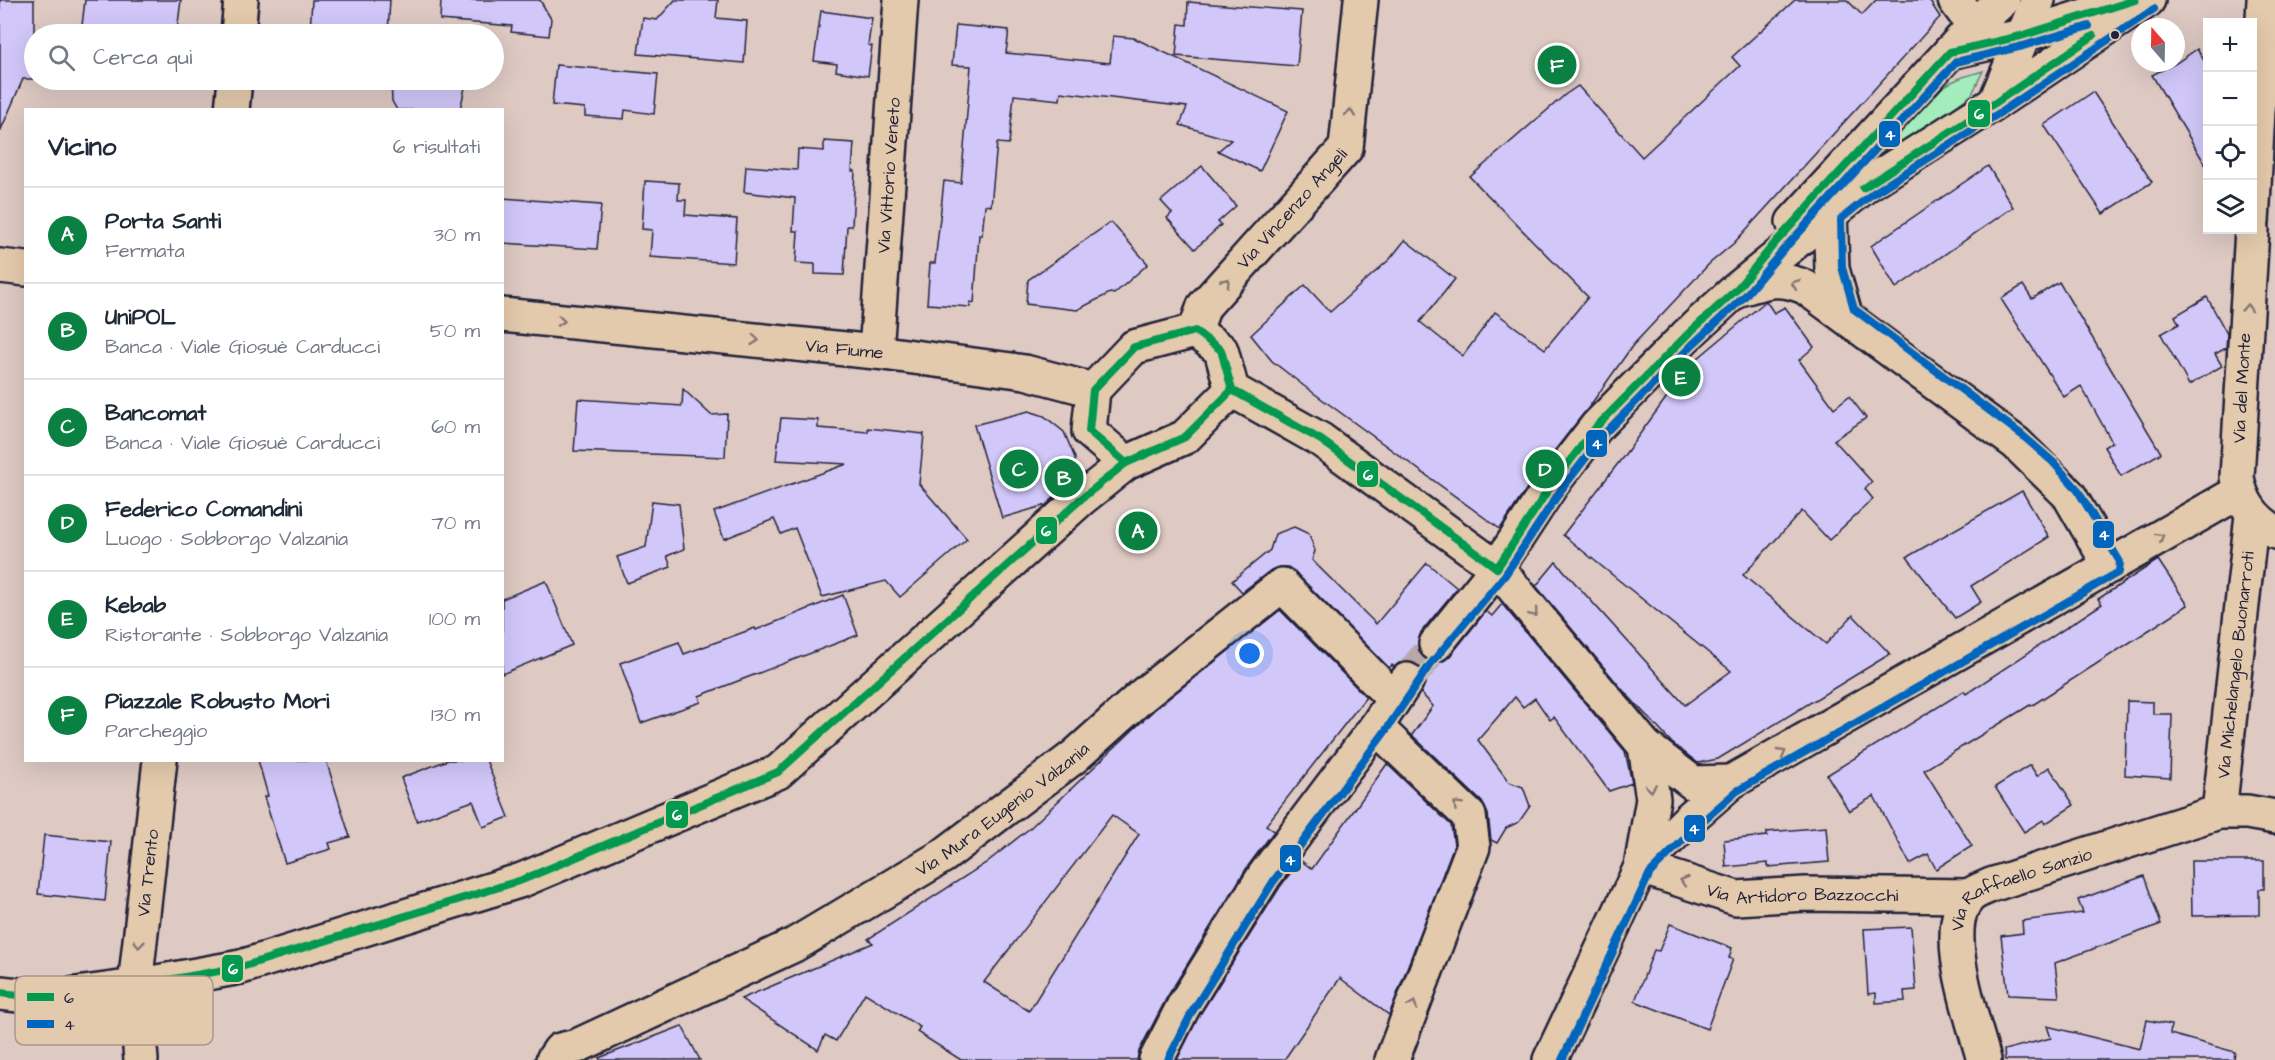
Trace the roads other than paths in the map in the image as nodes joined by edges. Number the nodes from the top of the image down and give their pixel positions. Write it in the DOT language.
graph roads {
  1 [pos="241,0"];
  2 [pos="901,0"];
  3 [pos="1361,0"];
  4 [pos="1955,0"];
  5 [pos="2003,0"];
  6 [pos="2037,0"];
  7 [pos="2135,0"];
  8 [pos="2148,0"];
  9 [pos="2264,0"];
  10 [pos="239,24"];
  11 [pos="1974,26"];
  12 [pos="2021,36"];
  13 [pos="1950,52"];
  14 [pos="234,90"];
  15 [pos="1995,103"];
  16 [pos="232,108"];
  17 [pos="2255,180"];
  18 [pos="1830,214"];
  19 [pos="2252,234"];
  20 [pos="0,266"];
  21 [pos="24,269"];
  22 [pos="1736,290"];
  23 [pos="504,315"];
  24 [pos="1845,315"];
  25 [pos="1195,331"];
  26 [pos="876,352"];
  27 [pos="1093,390"];
  28 [pos="1232,390"];
  29 [pos="1126,463"];
  30 [pos="2255,513"];
  31 [pos="2110,566"];
  32 [pos="1497,568"];
  33 [pos="1436,644"];
  34 [pos="1376,727"];
  35 [pos="1645,746"];
  36 [pos="159,762"];
  37 [pos="1731,782"];
  38 [pos="2219,812"];
  39 [pos="2275,817"];
  40 [pos="1641,867"];
  41 [pos="1970,896"];
  42 [pos="136,976"];
  43 [pos="191,976"];
  44 [pos="0,993"];
  45 [pos="15,995"];
  46 [pos="140,1045"];
  47 [pos="570,1055"];
  48 [pos="141,1060"];
  49 [pos="1156,1060"];
  50 [pos="1392,1060"];
  51 [pos="1550,1060"];
  52 [pos="1984,1060"];
  1 -- 10 [label="street"];
  2 -- 26 [label="street, Via Vittorio Veneto"];
  25 -- 3 [label="street, Via Vincenzo Angeli, one-way"];
  4 -- 11 [label="street"];
  5 -- 11 [label="street"];
  6 -- 12 [label="street"];
  7 -- 12 [label="street"];
  8 -- 15 [label="street"];
  9 -- 17 [label="street"];
  11 -- 13 [label="street"];
  12 -- 13 [label="street"];
  12 -- 15 [label="street"];
  13 -- 22 [label="street"];
  14 -- 16 [label="street"];
  15 -- 18 [label="street"];
  18 -- 22 [label="street"];
  18 -- 24 [label="street"];
  30 -- 19 [label="street, Via del Monte, one-way"];
  20 -- 21 [label="street"];
  24 -- 22 [label="street, one-way"];
  22 -- 32 [label="street"];
  23 -- 26 [label="street, Via Fiume, one-way"];
  24 -- 31 [label="street"];
  25 -- 27 [label="street"];
  25 -- 28 [label="street"];
  26 -- 27 [label="street, Via Fiume"];
  27 -- 29 [label="street"];
  28 -- 29 [label="street"];
  28 -- 32 [label="street"];
  29 -- 43 [label="street"];
  31 -- 30 [label="street, one-way"];
  30 -- 38 [label="street, Via Michelangelo Buonarroti"];
  37 -- 31 [label="street, one-way"];
  32 -- 33 [label="street"];
  32 -- 35 [label="street, one-way"];
  34 -- 47 [label="street, Via Mura Eugenio Valzania"];
  34 -- 49 [label="street"];
  50 -- 34 [label="street, one-way"];
  35 -- 37 [label="street"];
  35 -- 40 [label="street, one-way"];
  36 -- 42 [label="street, Via Trento, one-way"];
  37 -- 40 [label="street"];
  38 -- 39 [label="street, Via Raffaello Sanzio"];
  38 -- 41 [label="street, Via Raffaello Sanzio"];
  41 -- 40 [label="street, Via Artidoro Bazzocchi, one-way"];
  40 -- 51 [label="street"];
  41 -- 52 [label="street, Via Raffaello Sanzio"];
  44 -- 45 [label="street"];
  46 -- 48 [label="street, Via Trento"];
}
